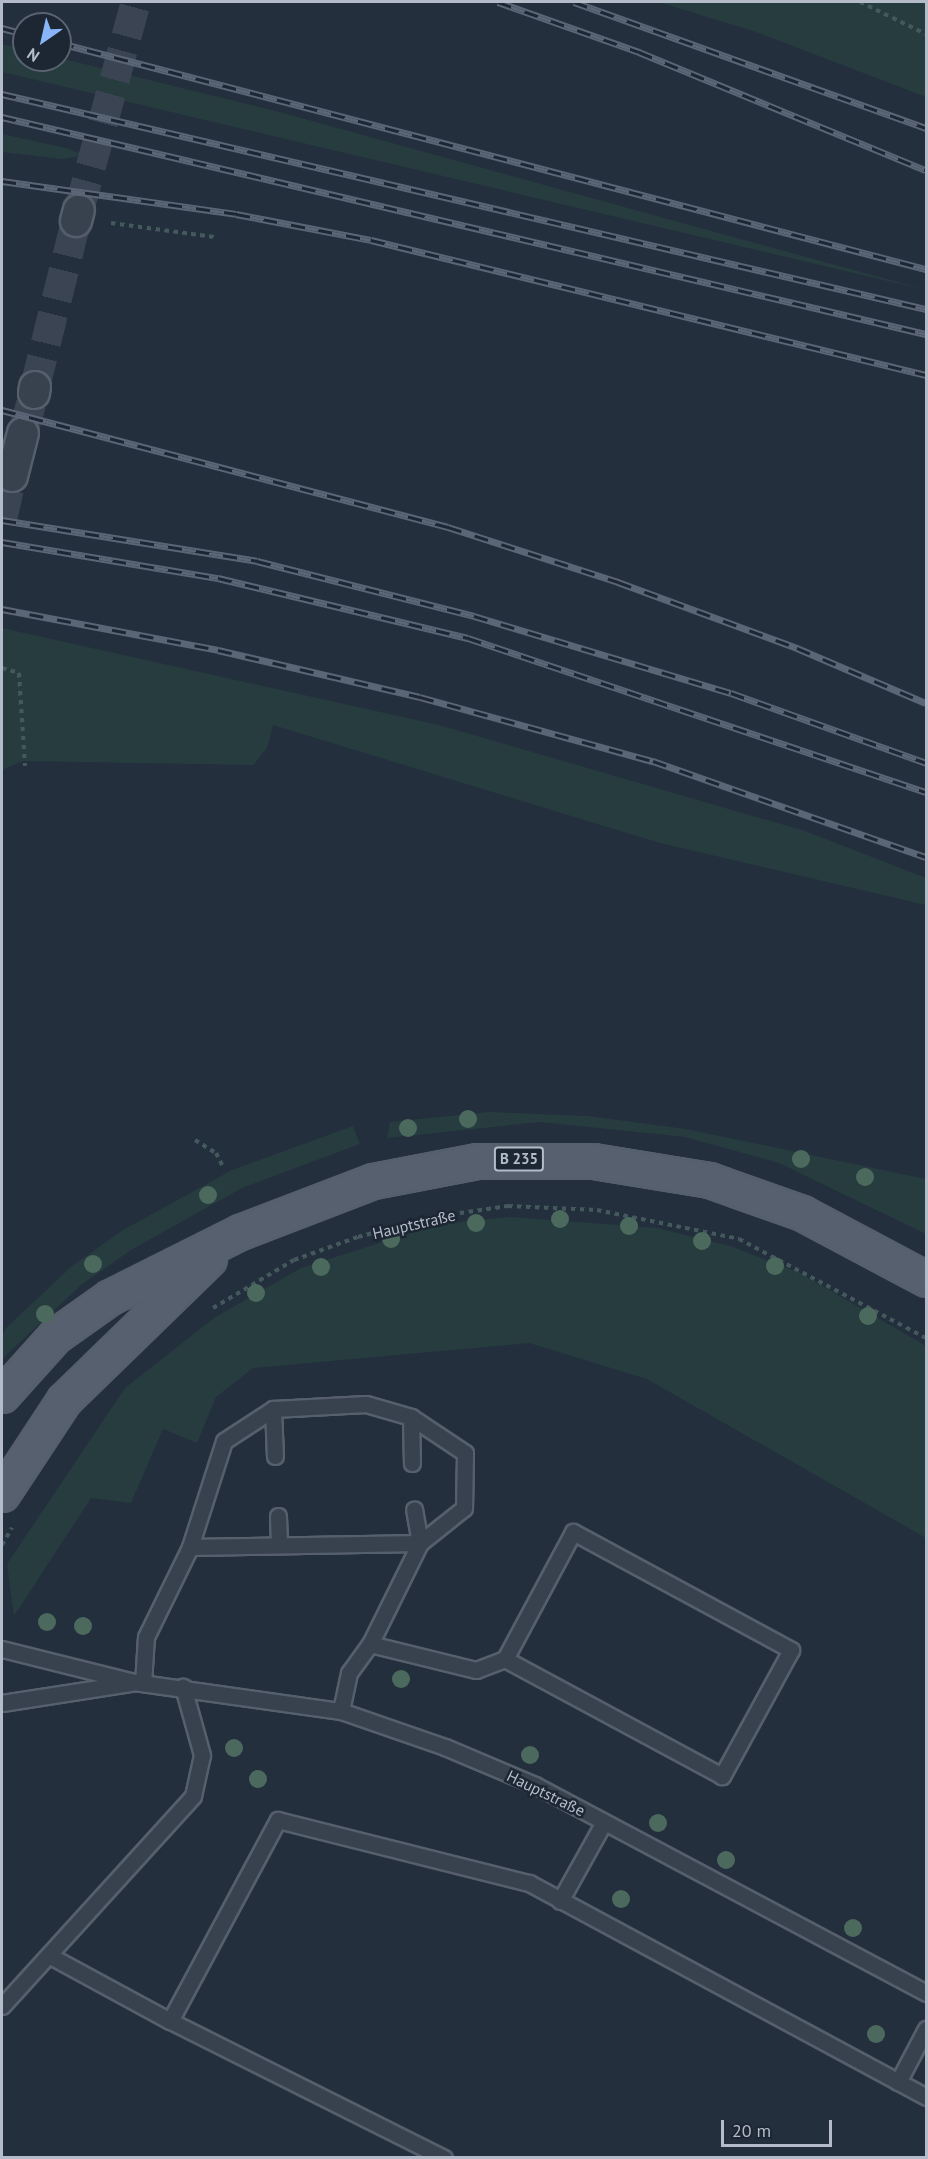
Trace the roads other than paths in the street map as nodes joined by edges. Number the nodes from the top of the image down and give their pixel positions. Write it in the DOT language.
graph roads {
  1 [pos="23,433"];
  2 [pos="12,476"];
  3 [pos="240,1232"];
  4 [pos="927,1279"];
  5 [pos="2,1395"];
  6 [pos="273,1408"];
  7 [pos="411,1417"];
  8 [pos="275,1456"];
  9 [pos="412,1463"];
  10 [pos="9,1507"];
  11 [pos="414,1510"];
  12 [pos="278,1516"];
  13 [pos="420,1543"];
  14 [pos="279,1544"];
  15 [pos="190,1547"];
  16 [pos="370,1644"];
  17 [pos="2,1649"];
  18 [pos="504,1659"];
  19 [pos="139,1683"];
  20 [pos="183,1687"];
  21 [pos="2,1703"];
  22 [pos="341,1711"];
  23 [pos="604,1821"];
  24 [pos="560,1901"];
  25 [pos="52,1957"];
  26 [pos="927,1993"];
  27 [pos="2,2006"];
  28 [pos="170,2021"];
  29 [pos="927,2029"];
  30 [pos="898,2082"];
  31 [pos="927,2097"];
  32 [pos="444,2157"];
  1 -- 2 [label="street"];
  3 -- 4 [label="main road, B 235"];
  3 -- 5 [label="main road, B 235"];
  3 -- 10 [label="main road, B 235"];
  6 -- 7 [label="lane"];
  6 -- 8 [label="lane"];
  6 -- 15 [label="lane"];
  7 -- 9 [label="lane"];
  7 -- 13 [label="lane"];
  11 -- 13 [label="lane"];
  12 -- 14 [label="lane"];
  13 -- 14 [label="lane"];
  13 -- 16 [label="lane"];
  14 -- 15 [label="lane"];
  15 -- 19 [label="lane"];
  16 -- 18 [label="lane"];
  16 -- 22 [label="lane"];
  17 -- 19 [label="lane, Hauptstraße"];
  18 -- 18 [label="lane"];
  19 -- 20 [label="lane, Hauptstraße"];
  19 -- 21 [label="lane, Hauptstraße"];
  20 -- 22 [label="lane, Hauptstraße"];
  20 -- 25 [label="lane"];
  22 -- 23 [label="lane, Hauptstraße"];
  23 -- 24 [label="lane"];
  23 -- 26 [label="lane, Hauptstraße"];
  24 -- 28 [label="lane"];
  24 -- 30 [label="lane"];
  25 -- 27 [label="lane"];
  25 -- 28 [label="lane"];
  28 -- 32 [label="lane"];
  29 -- 30 [label="lane"];
  30 -- 31 [label="lane"];
}
